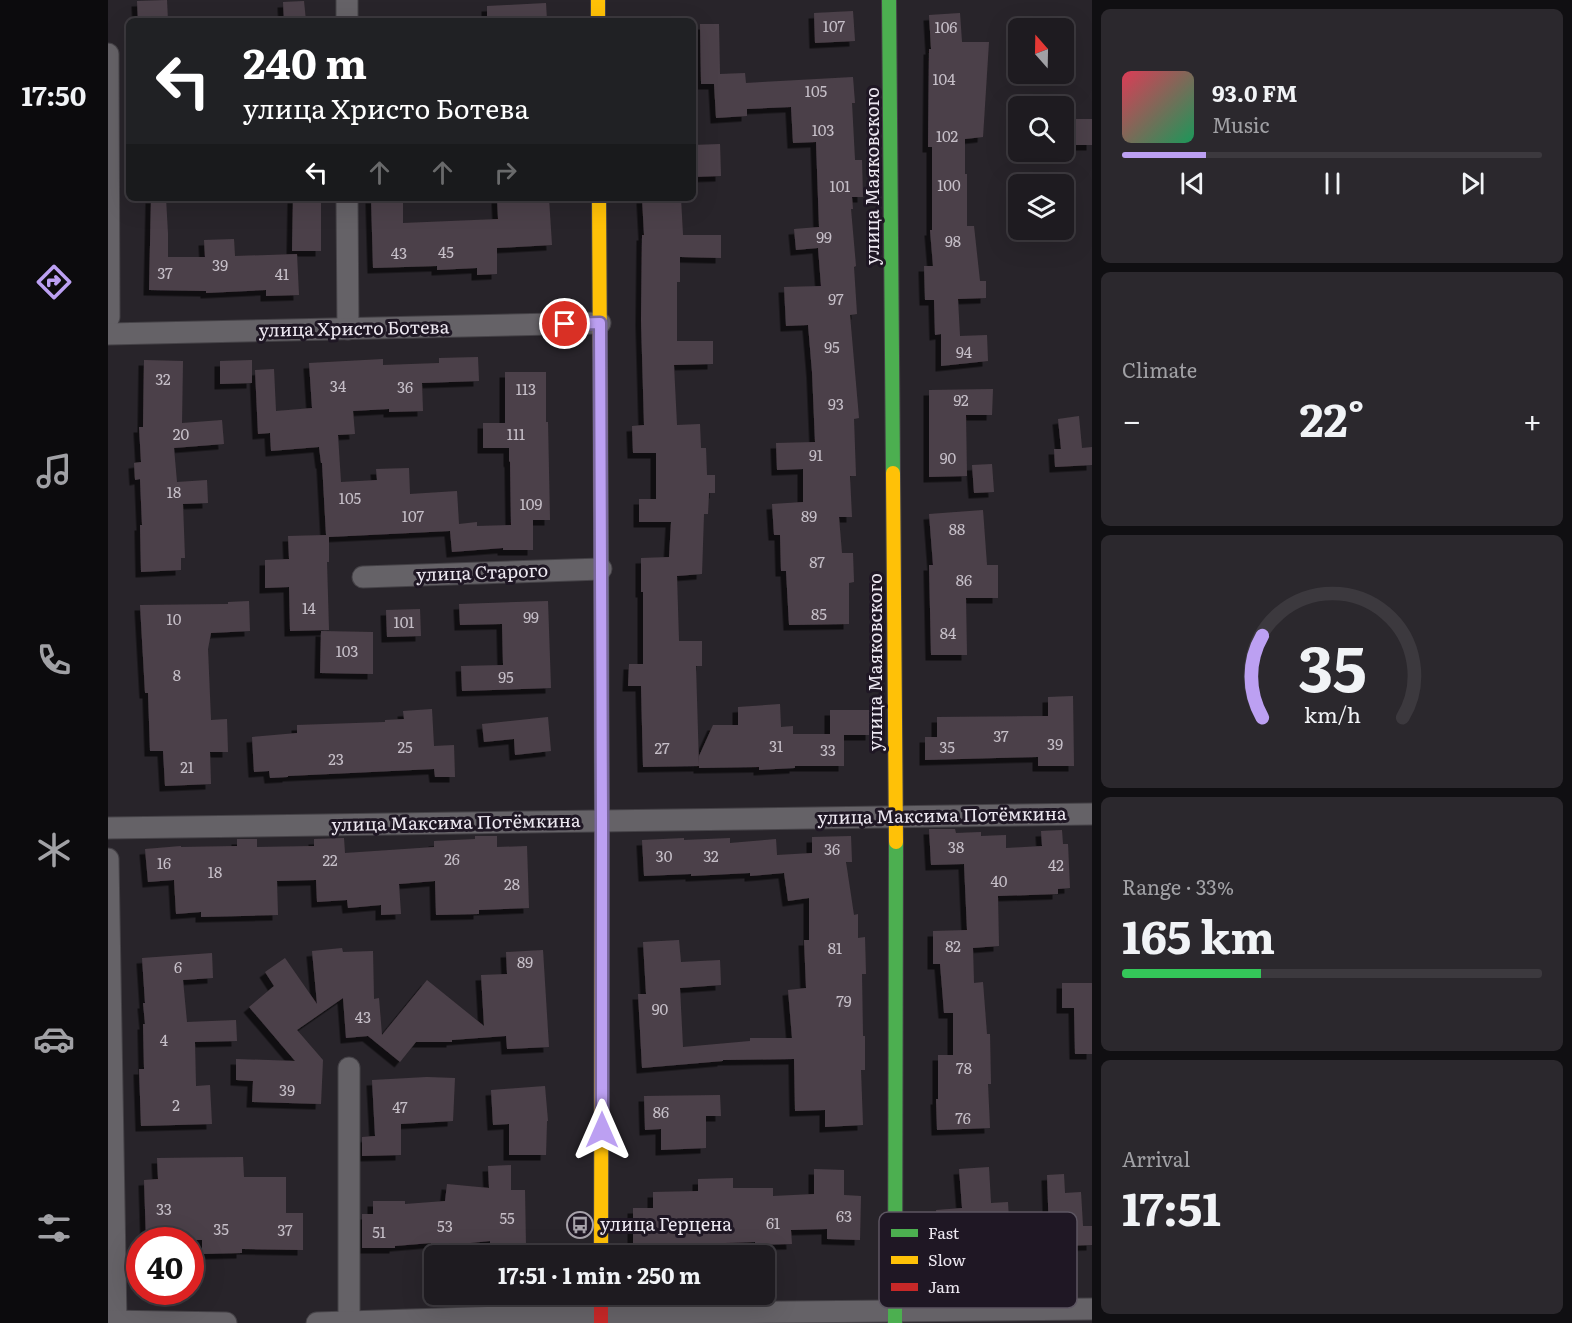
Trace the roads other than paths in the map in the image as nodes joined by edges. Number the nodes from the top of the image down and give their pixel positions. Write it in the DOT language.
graph roads {
  1 [pos="347,0"];
  2 [pos="598,0"];
  3 [pos="889,0"];
  4 [pos="347,18"];
  5 [pos="598,18"];
  6 [pos="108,54"];
  7 [pos="348,201"];
  8 [pos="599,201"];
  9 [pos="108,319"];
  10 [pos="600,323"];
  11 [pos="348,329"];
  12 [pos="108,334"];
  13 [pos="601,569"];
  14 [pos="363,577"];
  15 [pos="1092,814"];
  16 [pos="896,817"];
  17 [pos="602,821"];
  18 [pos="108,828"];
  19 [pos="108,858"];
  20 [pos="349,1068"];
  21 [pos="895,1212"];
  22 [pos="601,1245"];
  23 [pos="1092,1309"];
  24 [pos="601,1310"];
  25 [pos="895,1317"];
  26 [pos="112,1321"];
  27 [pos="349,1321"];
  28 [pos="226,1323"];
  29 [pos="317,1323"];
  1 -- 4 [label="street"];
  2 -- 5 [label="street"];
  3 -- 16 [label="street, улица Маяковского"];
  6 -- 9 [label="street"];
  7 -- 11 [label="street"];
  8 -- 10 [label="street"];
  10 -- 11 [label="street, улица Христо Ботева"];
  10 -- 13 [label="street"];
  11 -- 12 [label="street, улица Христо Ботева"];
  13 -- 14 [label="street, улица Старого"];
  13 -- 17 [label="street"];
  15 -- 16 [label="street, улица Максима Потёмкина"];
  16 -- 17 [label="street, улица Максима Потёмкина"];
  16 -- 21 [label="street, улица Маяковского"];
  17 -- 18 [label="street, улица Максима Потёмкина"];
  17 -- 22 [label="street"];
  19 -- 26 [label="street"];
  20 -- 27 [label="street"];
  23 -- 25 [label="street"];
  24 -- 25 [label="street"];
  24 -- 27 [label="street"];
  26 -- 28 [label="street"];
  27 -- 29 [label="street"];
}
